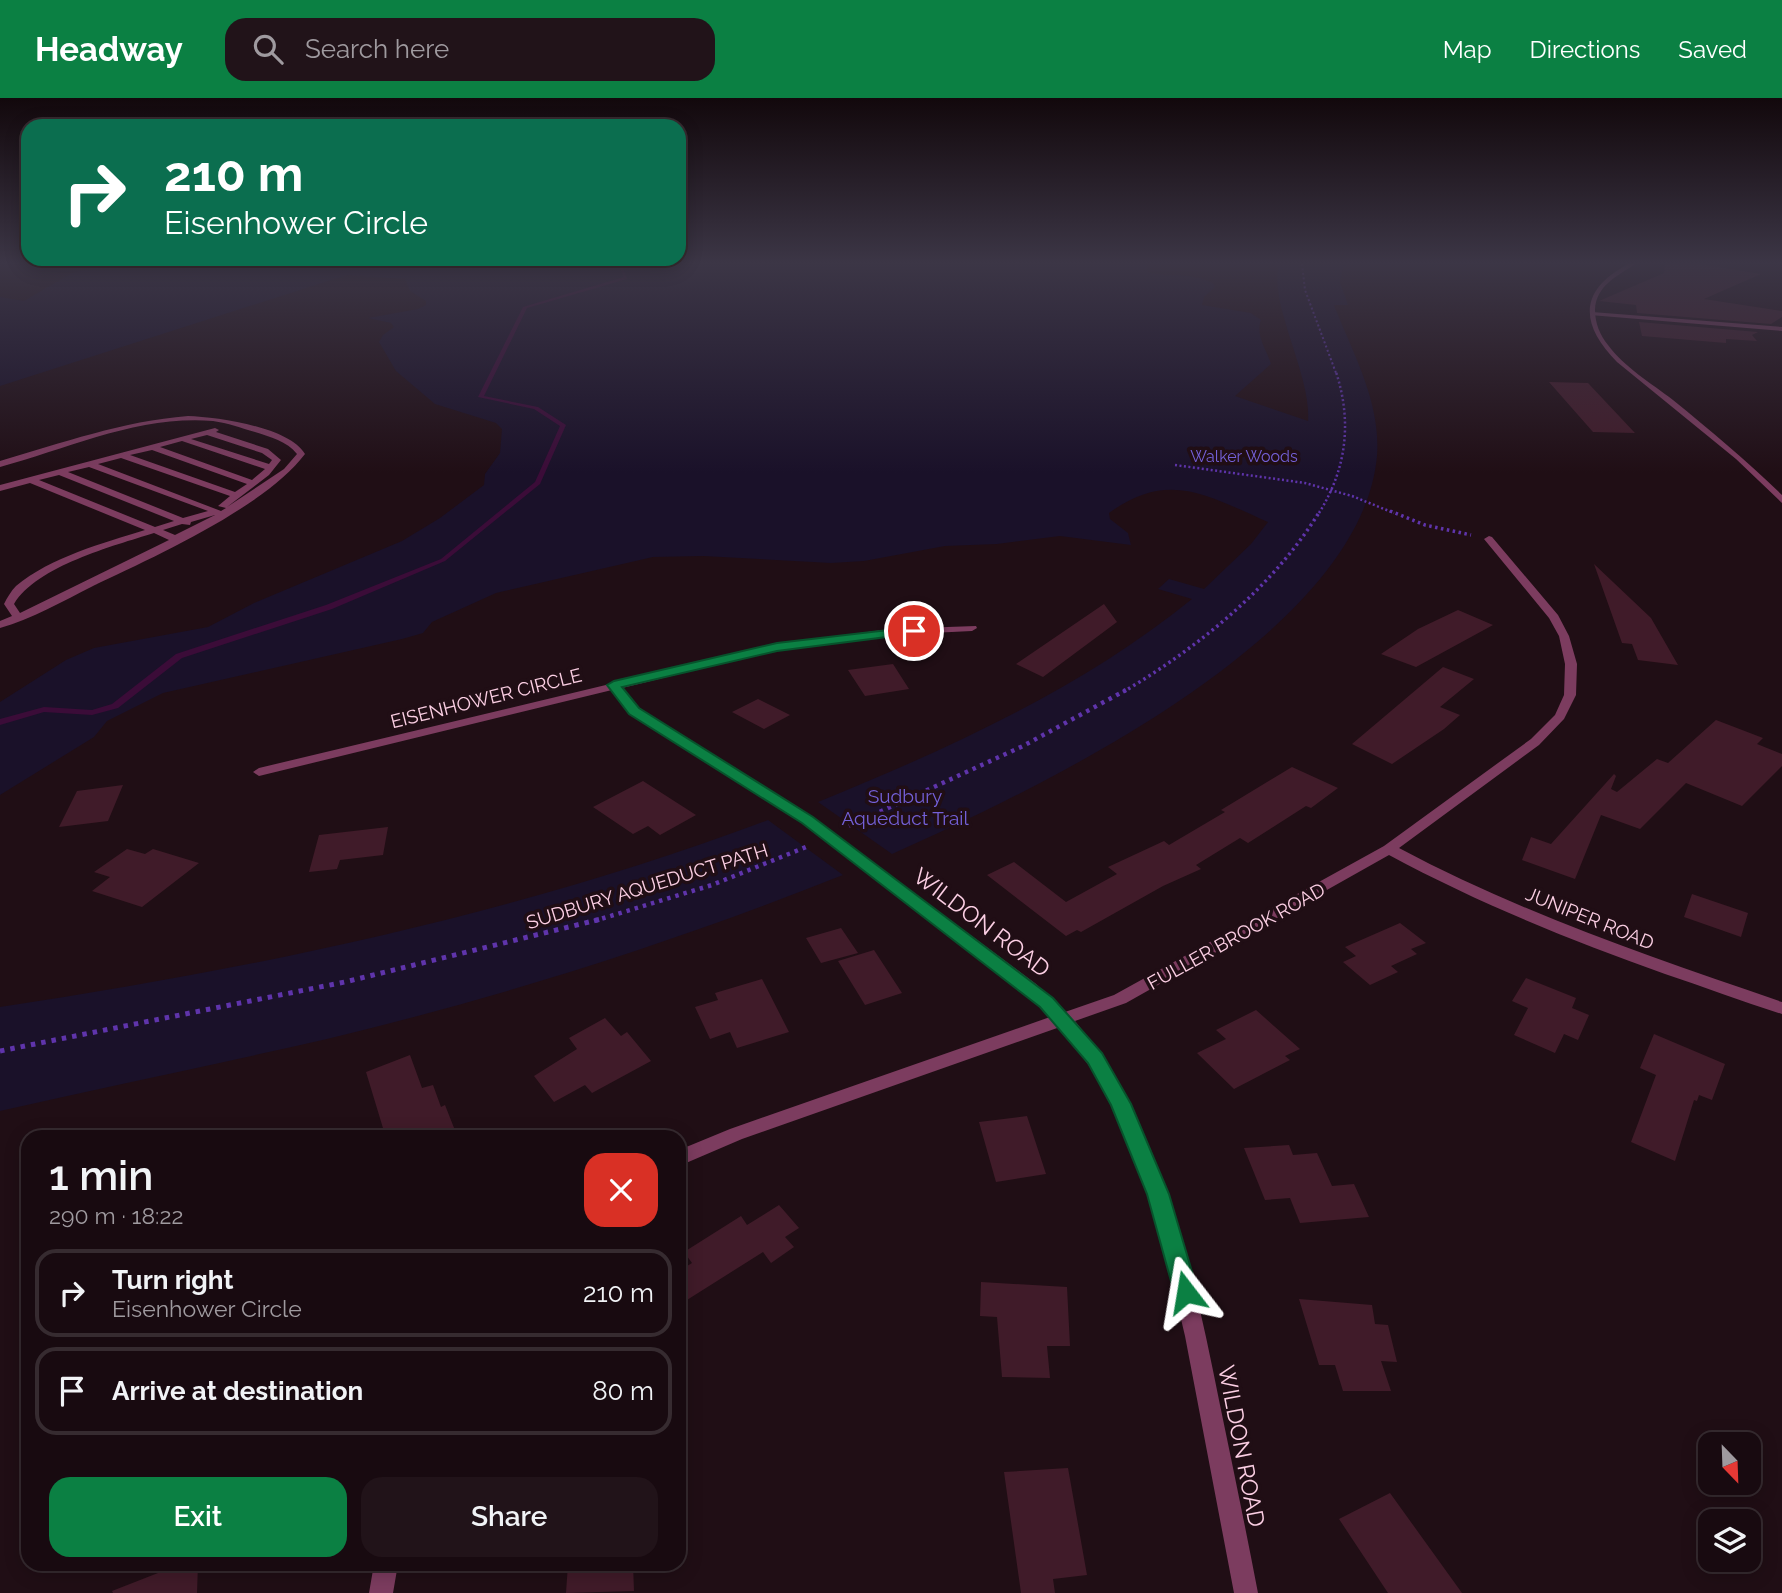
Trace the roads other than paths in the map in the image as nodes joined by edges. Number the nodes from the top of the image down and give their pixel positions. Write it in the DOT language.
graph roads {
  1 [pos="1597,334"];
  2 [pos="237,424"];
  3 [pos="207,432"];
  4 [pos="183,439"];
  5 [pos="152,447"];
  6 [pos="121,455"];
  7 [pos="0,464"];
  8 [pos="90,464"];
  9 [pos="271,468"];
  10 [pos="59,472"];
  11 [pos="31,480"];
  12 [pos="253,482"];
  13 [pos="0,488"];
  14 [pos="237,496"];
  15 [pos="1782,500"];
  16 [pos="247,501"];
  17 [pos="216,511"];
  18 [pos="184,522"];
  19 [pos="195,526"];
  20 [pos="156,531"];
  21 [pos="176,539"];
  22 [pos="1489,539"];
  23 [pos="18,617"];
  24 [pos="0,625"];
  25 [pos="972,628"];
  26 [pos="614,685"];
  27 [pos="259,772"];
  28 [pos="1389,849"];
  29 [pos="1782,1008"];
  30 [pos="1063,1020"];
  31 [pos="686,1155"];
  32 [pos="385,1571"];
  33 [pos="381,1593"];
  34 [pos="1246,1593"];
  1 -- 15 [label="street"];
  2 -- 3 [label="street"];
  2 -- 7 [label="street"];
  2 -- 16 [label="street"];
  3 -- 4 [label="street"];
  3 -- 9 [label="street"];
  4 -- 5 [label="street"];
  4 -- 9 [label="street"];
  5 -- 6 [label="street"];
  5 -- 12 [label="street"];
  6 -- 8 [label="street"];
  6 -- 14 [label="street"];
  8 -- 10 [label="street"];
  8 -- 17 [label="street"];
  9 -- 12 [label="street"];
  10 -- 11 [label="street"];
  10 -- 18 [label="street"];
  11 -- 13 [label="street"];
  11 -- 20 [label="street"];
  12 -- 14 [label="street"];
  14 -- 17 [label="street"];
  16 -- 17 [label="street"];
  16 -- 21 [label="street"];
  17 -- 18 [label="street"];
  17 -- 19 [label="street"];
  18 -- 19 [label="street"];
  18 -- 20 [label="street"];
  19 -- 21 [label="street"];
  20 -- 21 [label="street"];
  20 -- 23 [label="street"];
  21 -- 23 [label="street"];
  22 -- 28 [label="street, FULLER BROOK ROAD"];
  23 -- 24 [label="street"];
  25 -- 26 [label="street, EISENHOWER CIRCLE"];
  26 -- 27 [label="street, EISENHOWER CIRCLE"];
  26 -- 30 [label="street, WILDON ROAD"];
  28 -- 29 [label="street, JUNIPER ROAD"];
  28 -- 30 [label="street, FULLER BROOK ROAD"];
  30 -- 31 [label="street, FULLER BROOK ROAD"];
  30 -- 34 [label="street, WILDON ROAD"];
  32 -- 33 [label="street"];
}
